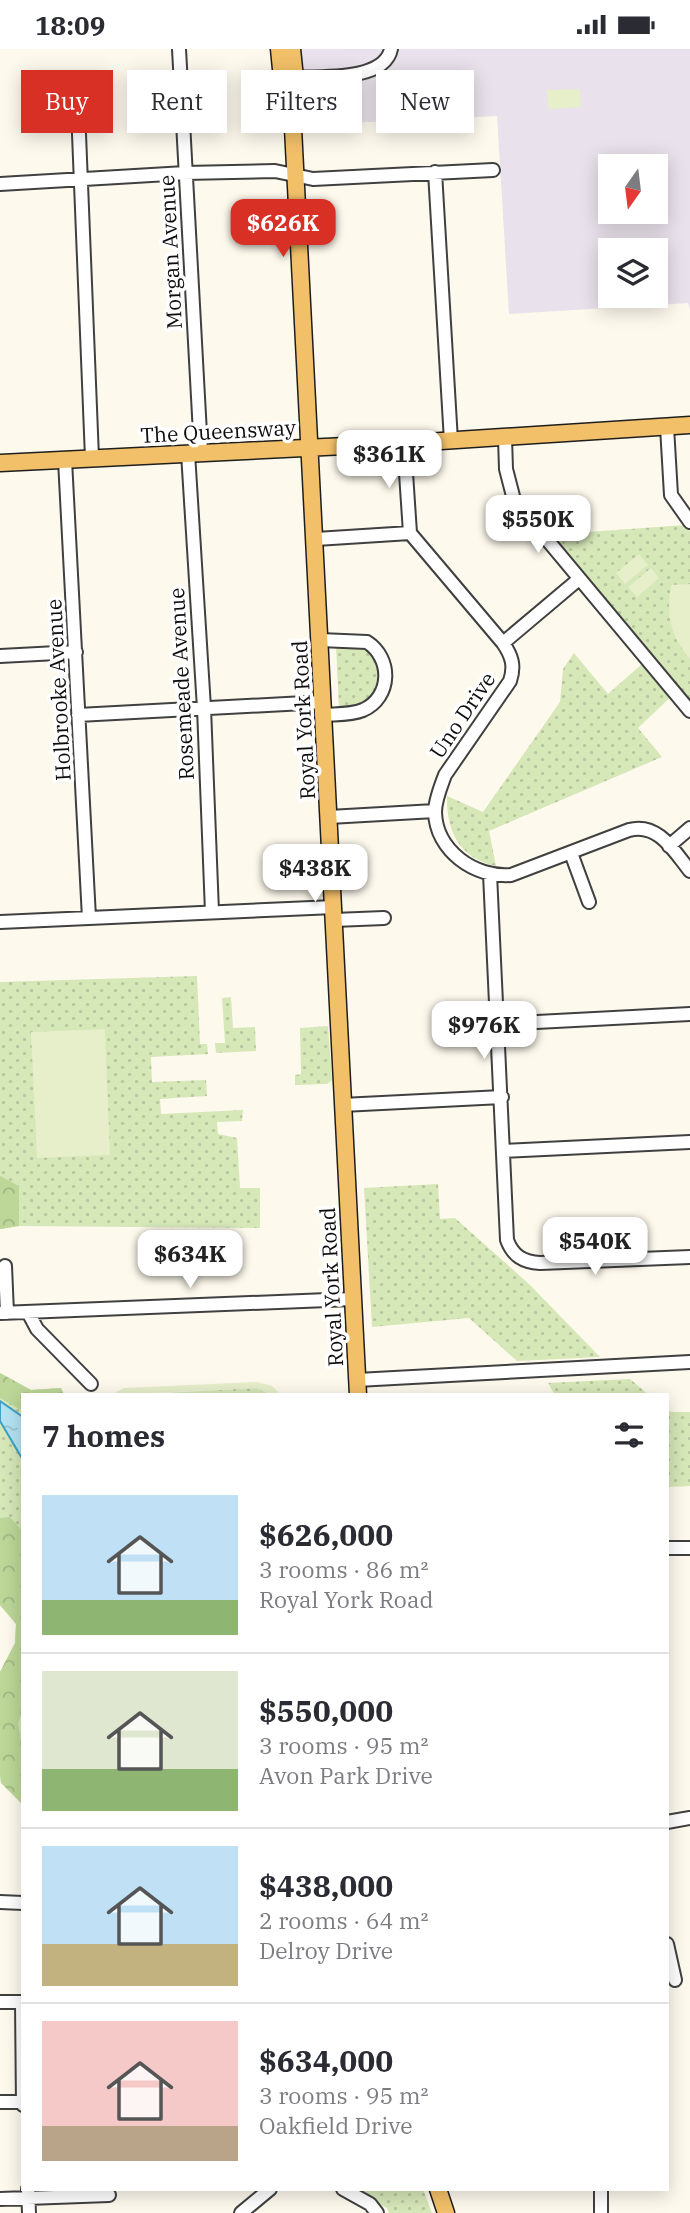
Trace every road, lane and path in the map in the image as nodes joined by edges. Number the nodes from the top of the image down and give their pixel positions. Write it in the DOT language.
graph roads {
  1 [pos="179,49"];
  2 [pos="279,49"];
  3 [pos="292,49"];
  4 [pos="391,49"];
  5 [pos="286,70"];
  6 [pos="290,70"];
  7 [pos="362,73"];
  8 [pos="78,133"];
  9 [pos="293,133"];
  10 [pos="493,170"];
  11 [pos="185,173"];
  12 [pos="435,173"];
  13 [pos="297,176"];
  14 [pos="79,178"];
  15 [pos="0,184"];
  16 [pos="690,425"];
  17 [pos="667,427"];
  18 [pos="505,437"];
  19 [pos="451,440"];
  20 [pos="404,443"];
  21 [pos="311,448"];
  22 [pos="195,453"];
  23 [pos="92,458"];
  24 [pos="65,460"];
  25 [pos="0,463"];
  26 [pos="690,522"];
  27 [pos="410,533"];
  28 [pos="316,539"];
  29 [pos="579,579"];
  30 [pos="320,640"];
  31 [pos="503,643"];
  32 [pos="76,652"];
  33 [pos="0,656"];
  34 [pos="204,708"];
  35 [pos="323,709"];
  36 [pos="690,711"];
  37 [pos="78,715"];
  38 [pos="435,811"];
  39 [pos="329,817"];
  40 [pos="690,828"];
  41 [pos="669,846"];
  42 [pos="571,853"];
  43 [pos="690,871"];
  44 [pos="491,874"];
  45 [pos="589,902"];
  46 [pos="212,912"];
  47 [pos="334,913"];
  48 [pos="89,918"];
  49 [pos="384,918"];
  50 [pos="0,922"];
  51 [pos="690,1014"];
  52 [pos="498,1024"];
  53 [pos="502,1097"];
  54 [pos="342,1105"];
  55 [pos="690,1142"];
  56 [pos="505,1151"];
  57 [pos="690,1257"];
  58 [pos="5,1266"];
  59 [pos="352,1299"];
  60 [pos="4,1313"];
  61 [pos="29,1314"];
  62 [pos="690,1362"];
  63 [pos="91,1384"];
  64 [pos="357,1387"];
  65 [pos="669,1548"];
  66 [pos="690,1548"];
  67 [pos="690,1818"];
  68 [pos="669,1822"];
  69 [pos="0,1902"];
  70 [pos="21,1903"];
  71 [pos="669,1962"];
  72 [pos="671,1980"];
  73 [pos="690,1980"];
  74 [pos="21,2002"];
  75 [pos="0,2003"];
  76 [pos="0,2102"];
  77 [pos="21,2103"];
  78 [pos="268,2191"];
  79 [pos="347,2191"];
  80 [pos="439,2191"];
  81 [pos="601,2191"];
  82 [pos="28,2194"];
  83 [pos="109,2195"];
  84 [pos="0,2199"];
  85 [pos="29,2213"];
  86 [pos="241,2213"];
  87 [pos="377,2213"];
  88 [pos="446,2213"];
  89 [pos="601,2213"];
  1 -- 11 [label="street, Morgan Avenue"];
  2 -- 5 [label="main road, Royal York Road"];
  3 -- 6 [label="main road, Royal York Road"];
  4 -- 7 [label="street"];
  8 -- 14 [label="street"];
  9 -- 13 [label="main road, Royal York Road"];
  10 -- 12 [label="street"];
  11 -- 13 [label="street"];
  11 -- 14 [label="street"];
  11 -- 22 [label="street, Morgan Avenue"];
  12 -- 13 [label="street"];
  12 -- 19 [label="street"];
  13 -- 21 [label="main road, Royal York Road"];
  14 -- 15 [label="street"];
  14 -- 23 [label="street"];
  16 -- 17 [label="main road, The Queensway"];
  17 -- 18 [label="main road, The Queensway"];
  17 -- 26 [label="street"];
  18 -- 19 [label="main road, The Queensway"];
  18 -- 29 [label="street"];
  19 -- 20 [label="main road, The Queensway"];
  20 -- 21 [label="main road, The Queensway"];
  20 -- 27 [label="street"];
  21 -- 22 [label="main road, The Queensway"];
  21 -- 28 [label="main road, Royal York Road"];
  22 -- 23 [label="main road, The Queensway"];
  22 -- 34 [label="street, Rosemeade Avenue"];
  23 -- 24 [label="main road, The Queensway"];
  24 -- 25 [label="main road, The Queensway"];
  24 -- 32 [label="street, Holbrooke Avenue"];
  27 -- 28 [label="street"];
  27 -- 31 [label="street, Uno Drive"];
  28 -- 30 [label="main road, Royal York Road"];
  29 -- 31 [label="street"];
  29 -- 36 [label="street"];
  30 -- 35 [label="main road, Royal York Road"];
  30 -- 35 [label="street"];
  31 -- 38 [label="street, Uno Drive"];
  32 -- 33 [label="street"];
  32 -- 37 [label="street, Holbrooke Avenue"];
  34 -- 35 [label="street"];
  34 -- 37 [label="street"];
  34 -- 46 [label="street, Rosemeade Avenue"];
  35 -- 39 [label="main road, Royal York Road"];
  37 -- 48 [label="street, Holbrooke Avenue"];
  38 -- 39 [label="street"];
  38 -- 44 [label="street"];
  39 -- 47 [label="main road, Royal York Road"];
  40 -- 41 [label="street"];
  41 -- 42 [label="street"];
  41 -- 43 [label="street"];
  42 -- 44 [label="street"];
  42 -- 45 [label="street"];
  44 -- 52 [label="street"];
  46 -- 47 [label="street"];
  46 -- 48 [label="street"];
  47 -- 49 [label="street"];
  47 -- 54 [label="main road, Royal York Road"];
  48 -- 50 [label="street"];
  51 -- 52 [label="street"];
  52 -- 53 [label="street"];
  53 -- 54 [label="street"];
  53 -- 56 [label="street"];
  54 -- 59 [label="main road, Royal York Road"];
  55 -- 56 [label="street"];
  56 -- 57 [label="street"];
  58 -- 60 [label="street"];
  59 -- 61 [label="street"];
  59 -- 64 [label="main road, Royal York Road"];
  60 -- 61 [label="street"];
  61 -- 63 [label="street"];
  62 -- 64 [label="street"];
  65 -- 66 [label="street"];
  67 -- 68 [label="street"];
  69 -- 70 [label="street"];
  71 -- 72 [label="street"];
  72 -- 73 [label="street"];
  74 -- 75 [label="street"];
  76 -- 77 [label="street"];
  78 -- 86 [label="street"];
  79 -- 87 [label="street"];
  80 -- 88 [label="main road"];
  81 -- 89 [label="street"];
  82 -- 83 [label="street"];
  82 -- 84 [label="street"];
  82 -- 85 [label="street"];
}
